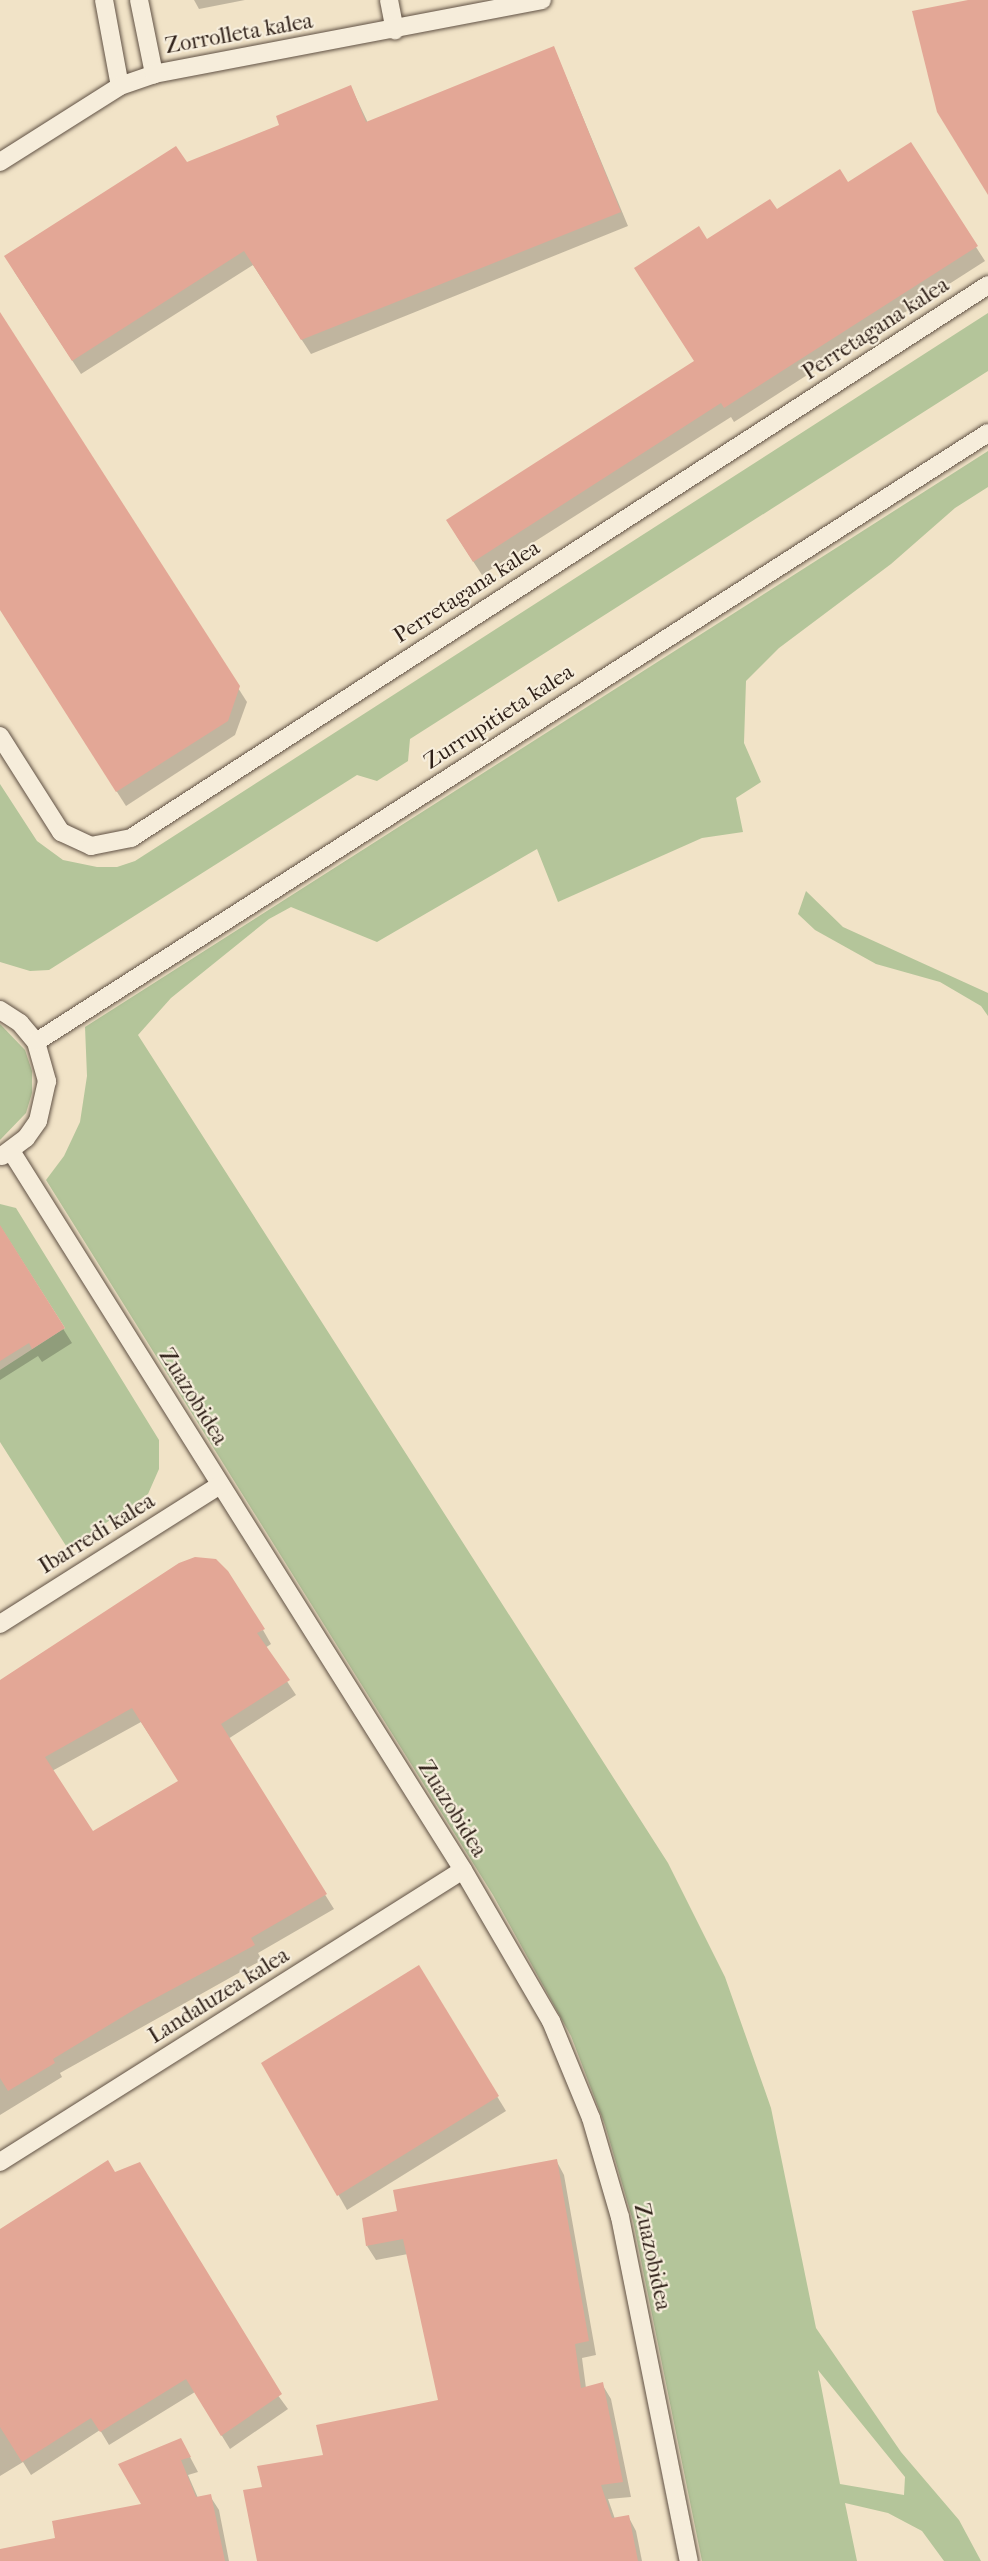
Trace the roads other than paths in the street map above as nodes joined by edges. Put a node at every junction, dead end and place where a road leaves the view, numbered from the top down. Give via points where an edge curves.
1 (105, 0) edge
2 (139, 0) edge
3 (389, 0) edge
4 (542, 0) edge
5 (394, 30) junction
6 (154, 74) junction
7 (120, 86) junction
8 (0, 162) edge
9 (988, 285) edge
10 (988, 433) edge
11 (0, 736) edge
12 (0, 1010) edge
13 (36, 1042) junction
14 (5, 1154) edge
15 (220, 1485) junction
16 (0, 1624) edge
17 (463, 1870) junction
18 (0, 2162) edge
19 (688, 2561) edge

1 - 7 street
2 - 6 street
3 - 5 street
4 - 5 street, Zorrolleta kalea
5 - 6 street, Zorrolleta kalea
6 - 7 street, Zorrolleta kalea
7 - 8 street, Zorrolleta kalea
9 - 11 street, Perretagana kalea via 131,838 92,846 61,832
10 - 13 street, Zurrupitieta kalea
12 - 13 street via 20,1023
13 - 14 street via 44,1061 45,1102 38,1121
14 - 15 street, Zuazobidea
15 - 16 street, Ibarredi kalea
15 - 17 street, Zuazobidea
17 - 18 street, Landaluzea kalea
17 - 19 street, Zuazobidea via 551,2021 591,2118 620,2217

